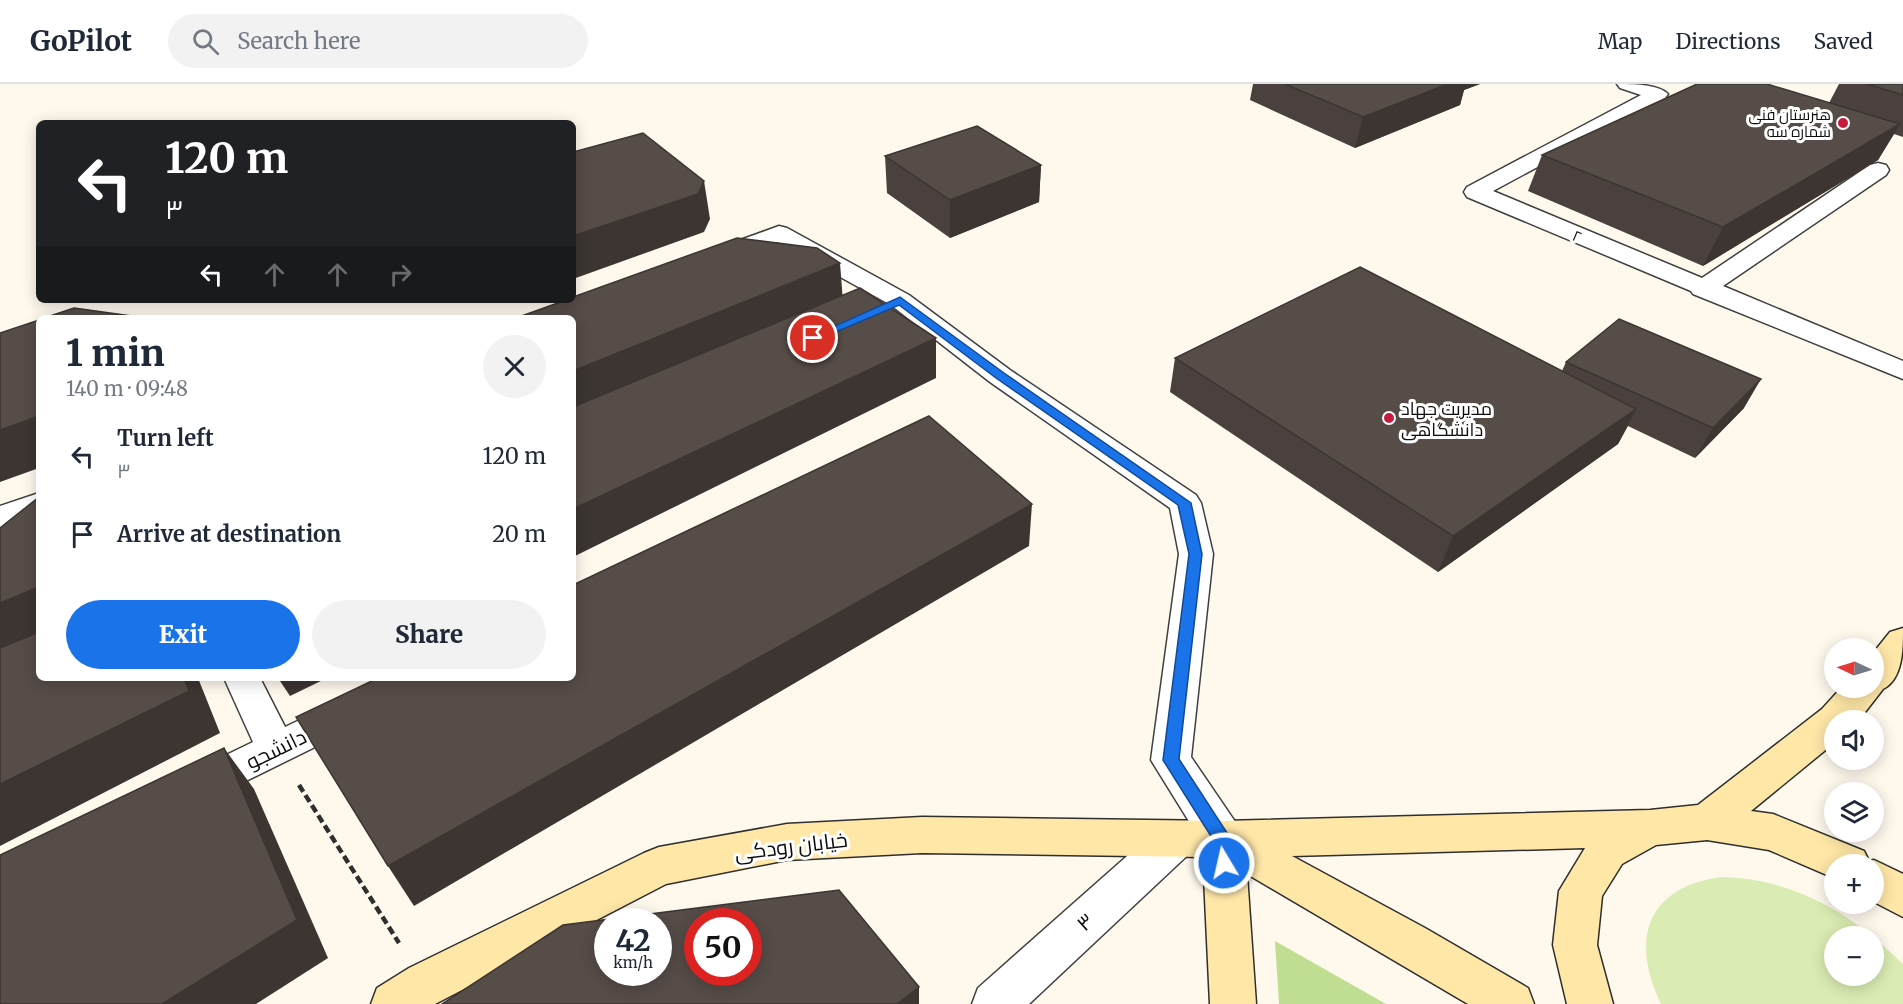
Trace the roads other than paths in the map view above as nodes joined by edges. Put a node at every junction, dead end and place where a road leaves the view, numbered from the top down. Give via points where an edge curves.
1 (1627, 84) edge
2 (1878, 170) edge
3 (691, 266) edge
4 (1702, 289) junction
5 (900, 300) junction
6 (868, 314) edge
7 (1903, 372) edge
8 (36, 505) edge
9 (0, 518) edge
10 (1903, 642) edge
11 (1884, 665) edge
12 (243, 681) edge
13 (416, 681) edge
14 (1855, 698) edge
15 (1845, 710) edge
16 (1824, 730) edge
17 (276, 750) junction
18 (170, 801) edge
19 (1707, 822) junction
20 (1650, 828) junction
21 (1223, 839) junction
22 (1176, 840) junction
23 (1825, 854) edge
24 (1884, 885) edge
25 (1903, 897) edge
26 (410, 994) edge
27 (995, 1004) edge
28 (1233, 1004) edge
29 (1511, 1004) edge
30 (1590, 1004) edge

1 - 4 street, ۲ via 1658,94 1474,192
2 - 4 street
3 - 5 street via 779,233
4 - 7 street, ۲
5 - 6 street
5 - 21 street via 1000,376 1185,503 1196,554 1171,760
8 - 9 street
10 - 11 main road
12 - 17 street
13 - 17 street, دانشجو
14 - 15 main road
16 - 19 main road
17 - 18 street, دانشجو
19 - 20 main road, خیابان رودکی
19 - 23 main road, خیابان رودکی via 1773,832
20 - 21 main road, خیابان رودکی
20 - 30 main road via 1607,851 1581,891 1575,945
21 - 22 main road, خیابان رودکی
21 - 28 main road
21 - 29 main road via 1409,942
22 - 26 main road, خیابان رودکی via 900,836 787,842 659,866
22 - 27 street, ۳
24 - 25 main road

